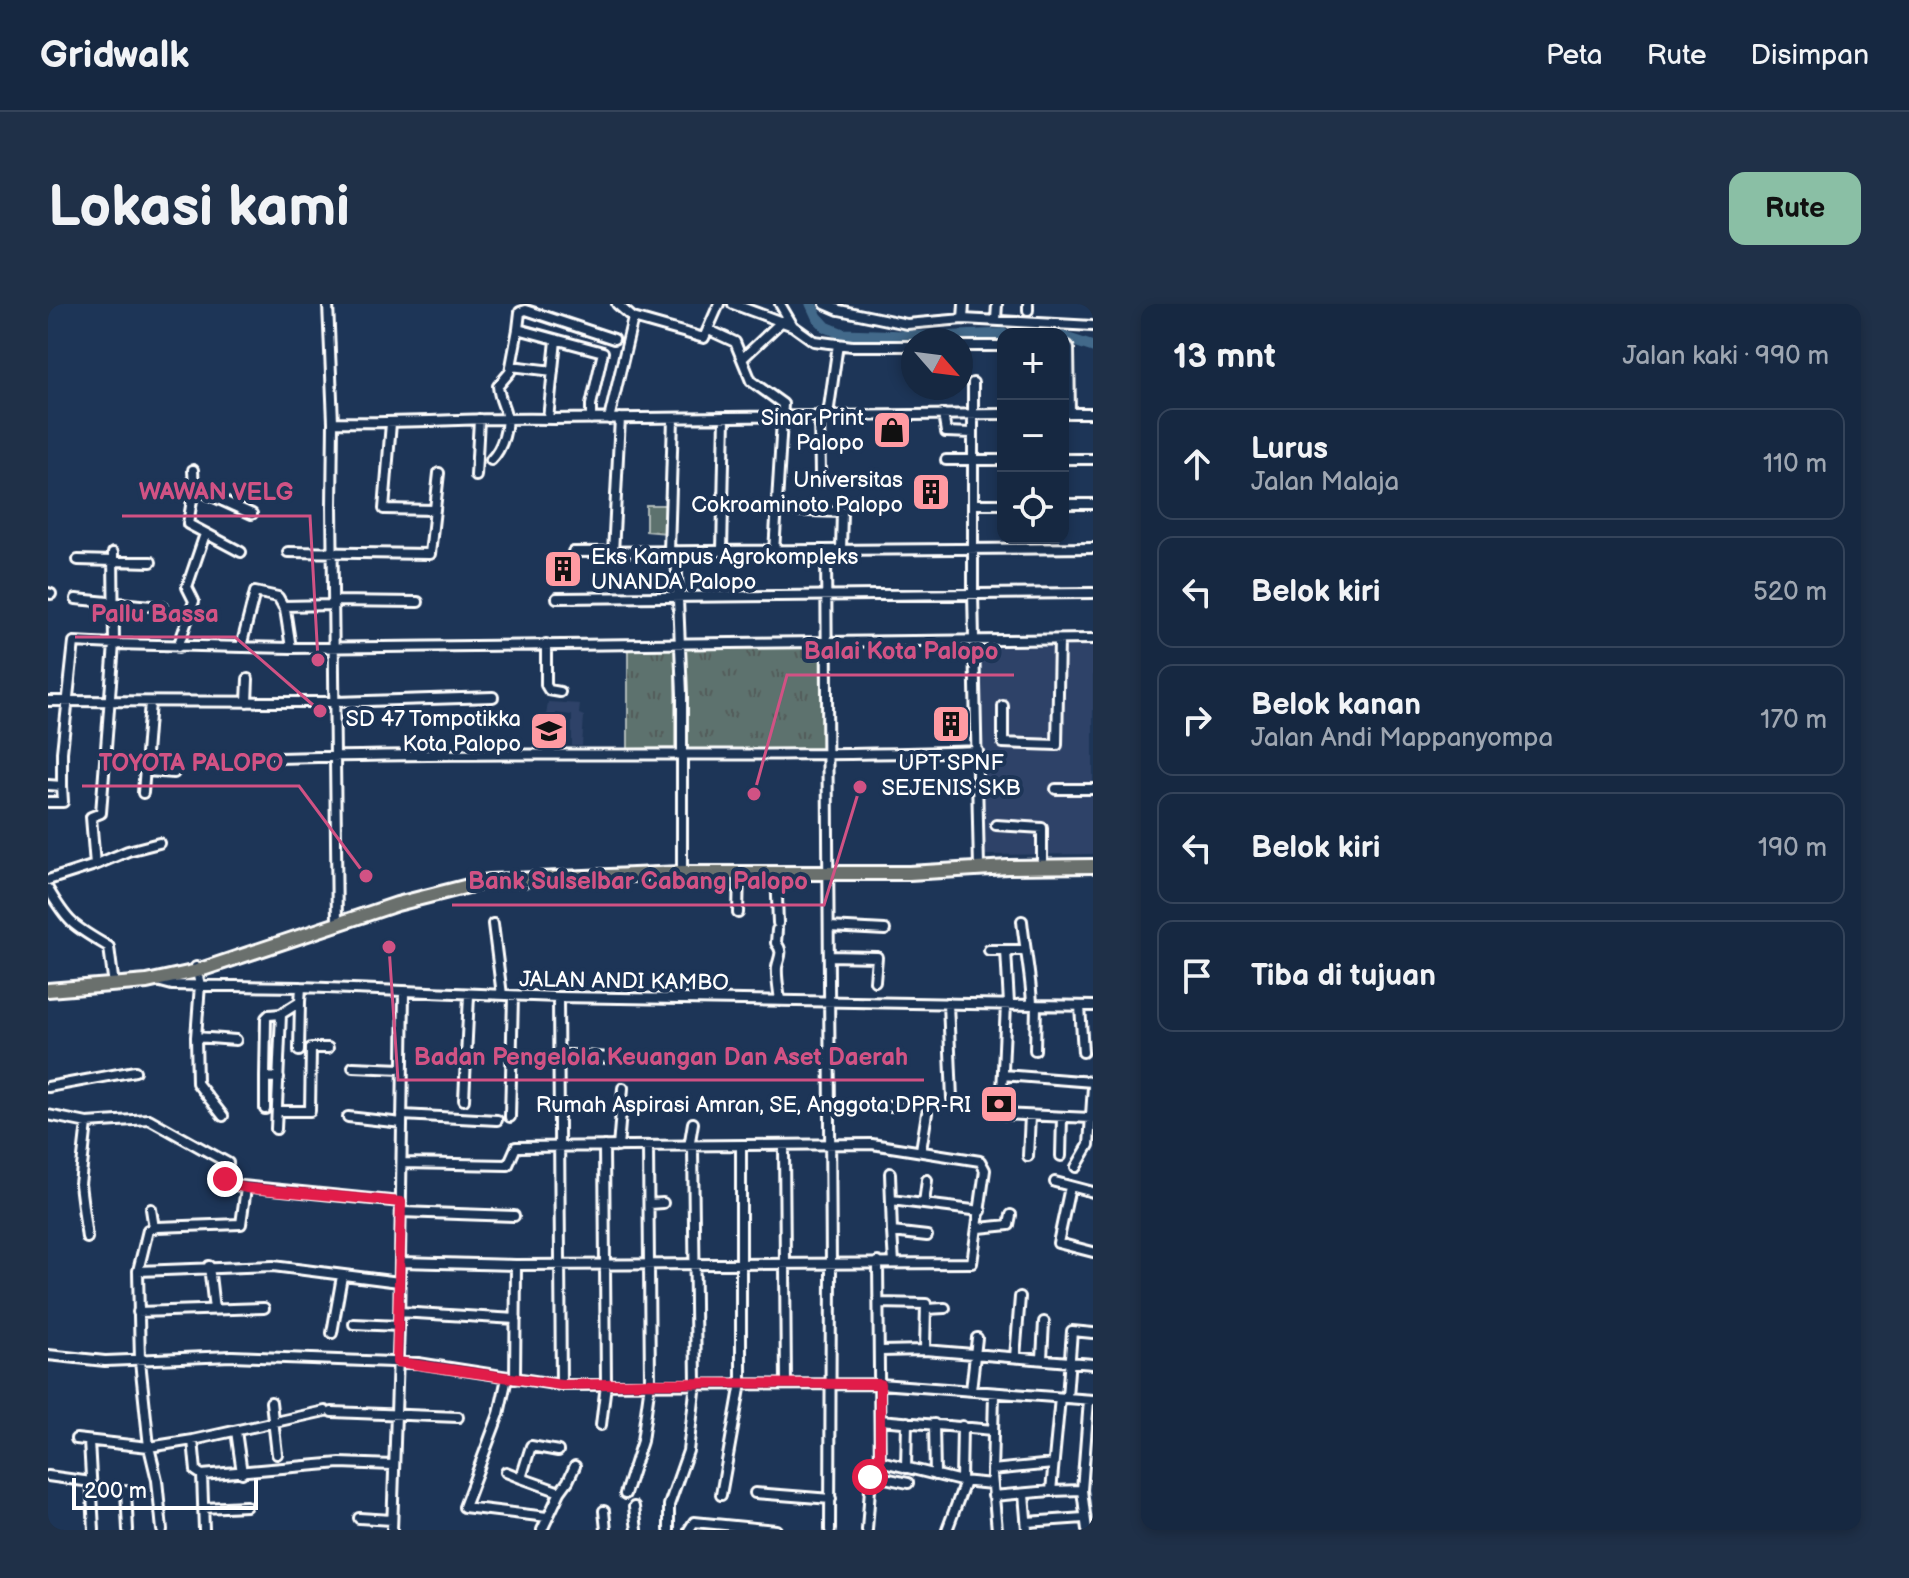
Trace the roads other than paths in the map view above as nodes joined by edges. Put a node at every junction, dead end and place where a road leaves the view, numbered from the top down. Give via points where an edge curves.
1 (328, 304) edge
2 (617, 304) edge
3 (719, 304) edge
4 (733, 304) edge
5 (780, 304) edge
6 (825, 304) edge
7 (964, 304) edge
8 (997, 304) edge
9 (846, 308) edge
10 (633, 318) junction
11 (963, 319) junction
12 (996, 320) junction
13 (782, 321) junction
14 (793, 326) junction
15 (1093, 326) edge
16 (518, 329) junction
17 (709, 330) junction
18 (614, 339) dead end
19 (556, 340) junction
20 (838, 344) junction
21 (901, 346) edge
22 (973, 346) edge
23 (997, 346) edge
24 (743, 358) junction
25 (511, 366) junction
26 (553, 371) junction
27 (973, 400) edge
28 (1069, 413) edge
29 (1093, 413) edge
30 (943, 414) junction
31 (997, 414) edge
32 (781, 415) junction
33 (824, 415) junction
34 (973, 415) junction
35 (725, 417) junction
36 (505, 418) junction
37 (620, 418) junction
38 (673, 418) junction
39 (479, 419) junction
40 (548, 419) junction
41 (591, 419) junction
42 (609, 419) junction
43 (333, 422) junction
44 (391, 423) junction
45 (973, 433) junction
46 (1069, 459) edge
47 (1093, 459) edge
48 (491, 460) dead end
49 (946, 460) dead end
50 (973, 460) junction
51 (997, 460) edge
52 (193, 470) dead end
53 (439, 473) dead end
54 (820, 474) dead end
55 (476, 476) dead end
56 (194, 488) junction
57 (973, 504) junction
58 (997, 504) edge
59 (1069, 504) edge
60 (1093, 504) edge
61 (435, 510) junction
62 (777, 510) junction
63 (252, 514) dead end
64 (205, 534) junction
65 (1093, 548) edge
66 (974, 549) junction
67 (841, 550) junction
68 (722, 551) junction
69 (826, 551) junction
70 (241, 552) dead end
71 (288, 552) dead end
72 (573, 552) dead end
73 (673, 552) junction
74 (774, 552) junction
75 (613, 553) junction
76 (332, 554) junction
77 (113, 557) junction
78 (78, 560) dead end
79 (151, 562) dead end
80 (973, 593) junction
81 (1093, 593) edge
82 (826, 594) junction
83 (676, 597) junction
84 (557, 598) dead end
85 (76, 599) dead end
86 (418, 602) dead end
87 (333, 603) junction
88 (112, 604) junction
89 (283, 606) junction
90 (162, 607) dead end
91 (1093, 639) edge
92 (974, 640) junction
93 (1059, 640) junction
94 (826, 641) junction
95 (680, 642) junction
96 (114, 644) junction
97 (546, 644) junction
98 (334, 646) junction
99 (178, 647) junction
100 (241, 647) junction
101 (291, 648) junction
102 (248, 679) dead end
103 (560, 692) dead end
104 (493, 697) dead end
105 (48, 701) edge
106 (68, 701) junction
107 (150, 702) junction
108 (247, 702) junction
109 (336, 702) junction
110 (110, 703) junction
111 (1003, 706) dead end
112 (978, 751) junction
113 (828, 754) junction
114 (681, 755) junction
115 (334, 756) junction
116 (278, 758) dead end
117 (146, 771) junction
118 (174, 773) dead end
119 (48, 785) edge
120 (62, 786) junction
121 (1056, 789) dead end
122 (1093, 789) edge
123 (143, 793) dead end
124 (48, 802) edge
125 (996, 825) dead end
126 (159, 843) dead end
127 (1042, 860) junction
128 (1093, 860) edge
129 (95, 865) junction
130 (979, 865) junction
131 (1093, 866) edge
132 (829, 869) junction
133 (682, 871) junction
134 (776, 871) junction
135 (739, 872) junction
136 (48, 880) edge
137 (48, 889) edge
138 (738, 913) dead end
139 (1022, 921) dead end
140 (336, 922) junction
141 (493, 924) dead end
142 (829, 927) junction
143 (885, 930) dead end
144 (989, 950) dead end
145 (1006, 950) junction
146 (1025, 950) junction
147 (829, 956) junction
148 (196, 968) junction
149 (113, 978) junction
150 (155, 978) junction
151 (875, 981) dead end
152 (48, 982) edge
153 (200, 985) junction
154 (301, 987) junction
155 (48, 990) edge
156 (404, 992) junction
157 (469, 995) junction
158 (502, 995) junction
159 (513, 996) junction
160 (558, 997) junction
161 (780, 1001) junction
162 (300, 1002) junction
163 (829, 1002) junction
164 (948, 1003) junction
165 (1008, 1004) junction
166 (1034, 1005) junction
167 (1080, 1006) junction
168 (1093, 1006) edge
169 (281, 1014) junction
170 (196, 1037) junction
171 (236, 1040) dead end
172 (328, 1048) dead end
173 (1035, 1050) dead end
174 (299, 1051) dead end
175 (1083, 1052) dead end
176 (558, 1054) junction
177 (609, 1058) dead end
178 (353, 1067) dead end
179 (402, 1069) junction
180 (135, 1071) dead end
181 (1003, 1075) junction
182 (265, 1077) junction
183 (279, 1078) junction
184 (1093, 1084) edge
185 (48, 1087) edge
186 (623, 1088) dead end
187 (952, 1099) dead end
188 (464, 1100) dead end
189 (830, 1106) junction
190 (898, 1106) dead end
191 (265, 1109) dead end
192 (278, 1111) junction
193 (927, 1113) dead end
194 (48, 1115) edge
195 (223, 1116) dead end
196 (1030, 1116) junction
197 (348, 1117) dead end
198 (510, 1117) dead end
199 (1062, 1117) junction
200 (1091, 1118) junction
201 (402, 1119) junction
202 (497, 1120) dead end
203 (87, 1123) junction
204 (693, 1123) dead end
205 (276, 1129) dead end
206 (830, 1143) junction
207 (559, 1146) junction
208 (604, 1146) junction
209 (784, 1146) junction
210 (618, 1147) junction
211 (648, 1147) junction
212 (691, 1147) junction
213 (741, 1147) junction
214 (921, 1150) junction
215 (1028, 1156) dead end
216 (1061, 1156) dead end
217 (402, 1163) junction
218 (1076, 1167) dead end
219 (890, 1173) dead end
220 (927, 1180) dead end
221 (1055, 1182) dead end
222 (1070, 1187) junction
223 (246, 1188) junction
224 (1093, 1192) edge
225 (891, 1200) junction
226 (663, 1203) dead end
227 (924, 1203) junction
228 (649, 1204) junction
229 (401, 1207) junction
230 (151, 1209) dead end
231 (981, 1211) junction
232 (1011, 1215) dead end
233 (514, 1216) dead end
234 (154, 1228) junction
235 (979, 1228) junction
236 (892, 1232) junction
237 (927, 1236) dead end
238 (87, 1238) dead end
239 (1093, 1252) edge
240 (400, 1262) junction
241 (878, 1262) junction
242 (894, 1263) junction
243 (561, 1264) junction
244 (650, 1264) junction
245 (696, 1264) junction
246 (742, 1264) junction
247 (786, 1264) junction
248 (516, 1265) junction
249 (605, 1265) junction
250 (831, 1265) junction
251 (209, 1266) junction
252 (138, 1271) junction
253 (342, 1276) junction
254 (399, 1282) junction
255 (1020, 1297) dead end
256 (879, 1303) junction
257 (264, 1308) dead end
258 (945, 1308) dead end
259 (214, 1309) junction
260 (926, 1309) junction
261 (138, 1312) junction
262 (399, 1312) junction
263 (516, 1319) junction
264 (1044, 1322) dead end
265 (354, 1324) dead end
266 (399, 1326) junction
267 (332, 1333) dead end
268 (1093, 1333) edge
269 (977, 1338) dead end
270 (925, 1350) junction
271 (881, 1351) junction
272 (976, 1354) junction
273 (48, 1355) edge
274 (1015, 1357) junction
275 (1042, 1358) junction
276 (140, 1361) junction
277 (397, 1362) junction
278 (1069, 1362) junction
279 (1093, 1364) edge
280 (511, 1379) junction
281 (650, 1383) junction
282 (696, 1383) junction
283 (741, 1383) junction
284 (786, 1383) junction
285 (606, 1384) junction
286 (832, 1384) junction
287 (880, 1384) junction
288 (561, 1385) junction
289 (971, 1390) junction
290 (994, 1393) junction
291 (1064, 1398) junction
292 (1091, 1400) edge
293 (271, 1402) dead end
294 (395, 1414) junction
295 (458, 1417) dead end
296 (880, 1420) junction
297 (274, 1421) junction
298 (907, 1422) junction
299 (934, 1424) junction
300 (601, 1425) dead end
301 (962, 1426) junction
302 (993, 1430) junction
303 (236, 1431) junction
304 (1090, 1437) edge
305 (76, 1439) dead end
306 (193, 1440) junction
307 (89, 1441) junction
308 (149, 1447) junction
309 (558, 1451) dead end
310 (277, 1454) dead end
311 (880, 1461) junction
312 (1053, 1464) junction
313 (1089, 1464) edge
314 (393, 1465) junction
315 (575, 1466) dead end
316 (906, 1468) junction
317 (992, 1470) junction
318 (506, 1472) dead end
319 (242, 1473) junction
320 (202, 1475) junction
321 (935, 1475) junction
322 (48, 1476) edge
323 (880, 1477) junction
324 (521, 1478) junction
325 (91, 1482) junction
326 (963, 1482) junction
327 (908, 1483) dead end
328 (992, 1484) junction
329 (1082, 1490) junction
330 (126, 1491) dead end
331 (1051, 1491) junction
332 (560, 1492) junction
333 (755, 1493) dead end
334 (625, 1494) dead end
335 (1024, 1494) junction
336 (721, 1495) dead end
337 (993, 1496) junction
338 (831, 1499) junction
339 (246, 1506) dead end
340 (634, 1507) dead end
341 (203, 1508) junction
342 (604, 1511) dead end
343 (547, 1517) junction
344 (359, 1518) dead end
345 (1084, 1518) junction
346 (1027, 1526) edge
347 (393, 1527) edge
348 (94, 1530) edge
349 (128, 1530) edge
350 (162, 1530) edge
351 (204, 1530) edge
352 (542, 1530) edge
353 (606, 1530) edge
354 (637, 1530) edge
355 (669, 1530) edge
356 (689, 1530) edge
357 (776, 1530) edge
358 (830, 1530) edge
359 (867, 1530) edge
360 (947, 1530) edge
361 (997, 1530) edge
362 (1087, 1530) edge

1 - 43 street
2 - 10 street
3 - 17 street
4 - 13 street
5 - 14 street
6 - 9 street
7 - 11 street
8 - 12 street
9 - 11 street via 907,324
10 - 17 street via 704,338
10 - 42 street
11 - 12 street
12 - 15 street
13 - 14 street
13 - 24 street
14 - 20 street via 813,340
16 - 18 street via 520,312 526,310
16 - 19 street
16 - 25 street
17 - 24 street via 735,342
19 - 26 street
19 - 41 street via 603,352
20 - 21 street
20 - 33 street
22 - 23 street
24 - 32 street via 752,383 783,404
25 - 26 street
25 - 36 street via 498,386
26 - 40 street
27 - 34 street
28 - 29 street
30 - 33 street
30 - 34 street
30 - 45 street via 946,432
31 - 34 street
32 - 33 street
32 - 35 street
32 - 62 street
33 - 54 street
34 - 45 street
35 - 38 street
35 - 68 street
36 - 39 street
36 - 40 street
36 - 48 street via 503,441
37 - 38 street
37 - 42 street
37 - 75 street
38 - 73 street
39 - 44 street
39 - 55 street
40 - 41 street
41 - 42 street
43 - 44 street
43 - 76 street
44 - 61 street via 384,509
45 - 50 street
46 - 47 street
49 - 50 street
50 - 51 street
50 - 57 street
52 - 56 street
53 - 61 street
56 - 63 street
56 - 64 street via 187,523
57 - 58 street
57 - 66 street
59 - 60 street
61 - 76 street via 430,554
62 - 67 street via 842,512
62 - 74 street
64 - 70 street
64 - 99 street via 187,587 194,601
65 - 66 street
66 - 67 street
66 - 80 street
67 - 69 street
68 - 73 street
68 - 74 street
69 - 74 street
69 - 82 street
71 - 76 street
72 - 75 street
73 - 75 street
73 - 83 street
76 - 87 street
77 - 78 street
77 - 79 street
77 - 88 street
80 - 81 street
80 - 82 street
80 - 92 street
82 - 83 street
82 - 94 street
83 - 84 street
83 - 95 street
85 - 88 street
86 - 87 street
87 - 89 street
87 - 98 street
88 - 90 street
88 - 96 street
89 - 100 street via 278,597 255,592
89 - 101 street
91 - 93 street
92 - 93 street
92 - 94 street
92 - 112 street
93 - 111 street via 1057,745 1003,743
94 - 95 street
94 - 113 street
95 - 97 street
95 - 114 street
96 - 99 street
96 - 106 street via 74,642
96 - 110 street
97 - 98 street
97 - 103 street via 546,685
98 - 101 street
98 - 109 street
99 - 100 street
100 - 101 street
102 - 108 street
104 - 109 street
105 - 106 street
106 - 110 street
106 - 120 street
107 - 108 street
107 - 110 street
107 - 117 street
108 - 109 street
109 - 115 street
110 - 129 street via 101,813 91,817
112 - 113 street
112 - 130 street
113 - 114 street
113 - 132 street
114 - 115 street
114 - 133 street
115 - 116 street
115 - 140 street
117 - 118 street
117 - 123 street
119 - 120 street
120 - 124 street via 63,802
121 - 122 street
125 - 127 street via 1042,827
126 - 129 street
127 - 128 highway
127 - 130 highway
129 - 136 street
130 - 131 highway
130 - 132 highway via 909,873
132 - 133 highway
132 - 134 highway
132 - 142 street
133 - 135 highway
133 - 140 highway via 488,881
134 - 135 highway
134 - 161 street
135 - 138 street
137 - 149 street via 72,925 109,947
139 - 146 street
140 - 148 highway
141 - 158 street
142 - 143 street
142 - 147 street
144 - 145 street
145 - 146 street
145 - 165 street
146 - 166 street
147 - 151 street via 877,957
147 - 163 street
148 - 150 highway
148 - 153 street
149 - 150 highway
149 - 152 highway
150 - 153 street, JALAN ANDI KAMBO via 172,985
150 - 155 highway
153 - 154 street, JALAN ANDI KAMBO
153 - 170 street
154 - 156 street, JALAN ANDI KAMBO
154 - 162 street
156 - 157 street, JALAN ANDI KAMBO
156 - 179 street
157 - 158 street, JALAN ANDI KAMBO
157 - 188 street
158 - 159 street, JALAN ANDI KAMBO
159 - 160 street, JALAN ANDI KAMBO
159 - 198 street
160 - 161 street, JALAN ANDI KAMBO
160 - 176 street
161 - 163 street, JALAN ANDI KAMBO
162 - 169 street
162 - 174 street
163 - 164 street, JALAN ANDI KAMBO
163 - 189 street
164 - 165 street, JALAN ANDI KAMBO
164 - 187 street
165 - 166 street, JALAN ANDI KAMBO
165 - 181 street
166 - 167 street, JALAN ANDI KAMBO
166 - 173 street
167 - 168 street, JALAN ANDI KAMBO
167 - 175 street
169 - 182 street via 266,1018
169 - 183 street
170 - 171 street
170 - 195 street via 197,1083
172 - 192 street via 311,1048 310,1111
176 - 177 street
176 - 207 street
178 - 179 street
179 - 201 street
180 - 185 street
181 - 184 street
181 - 196 street via 1001,1114
182 - 183 street
182 - 191 street
183 - 192 street
184 - 200 street
186 - 210 street
189 - 190 street
189 - 206 street
192 - 205 street
193 - 214 street
194 - 203 street
196 - 199 street
196 - 215 street
197 - 201 street
199 - 200 street
199 - 216 street
200 - 218 street via 1089,1145
201 - 202 street
201 - 217 street
203 - 223 street via 152,1120 228,1163 226,1182
203 - 238 street via 80,1184
204 - 212 street
206 - 209 street
206 - 214 street
206 - 250 street
207 - 208 street
207 - 217 street via 516,1147 508,1165
207 - 243 street
208 - 210 street
208 - 249 street
209 - 213 street
209 - 247 street
210 - 211 street
211 - 212 street
211 - 228 street
212 - 213 street
212 - 245 street
213 - 246 street
214 - 231 street via 981,1162
217 - 229 street
219 - 225 street
220 - 227 street
221 - 222 street
222 - 224 street
222 - 239 street via 1058,1243
223 - 229 street
223 - 234 street via 241,1224
225 - 227 street
225 - 236 street
226 - 228 street
227 - 231 street
228 - 244 street
229 - 233 street
229 - 240 street
230 - 234 street
231 - 235 street
232 - 235 street via 1009,1225
234 - 252 street via 146,1233
235 - 242 street via 972,1263
236 - 237 street
236 - 242 street
240 - 248 street
240 - 254 street
241 - 242 street
241 - 250 street
241 - 256 street
243 - 248 street
243 - 249 street
243 - 288 street
244 - 245 street
244 - 249 street
244 - 281 street
245 - 246 street
245 - 282 street
246 - 247 street
246 - 283 street
247 - 250 street
247 - 284 street
248 - 263 street
249 - 285 street
250 - 286 street
251 - 252 street
251 - 253 street via 273,1266
251 - 259 street
252 - 261 street
253 - 254 street
253 - 267 street
254 - 262 street
255 - 274 street
256 - 260 street via 924,1303
256 - 271 street
257 - 259 street
258 - 260 street
259 - 261 street
260 - 270 street
261 - 276 street
262 - 263 street
262 - 266 street
263 - 280 street
264 - 275 street
265 - 266 street
266 - 277 street
268 - 278 street via 1072,1331
269 - 272 street
270 - 271 street
270 - 272 street
271 - 287 street
272 - 274 street
272 - 289 street
273 - 276 street
274 - 275 street
275 - 278 street
276 - 277 street via 232,1356
276 - 308 street
277 - 280 street
277 - 294 street
278 - 279 street
278 - 291 street
280 - 288 street
280 - 343 street via 463,1506
281 - 282 street
281 - 285 street
281 - 334 street via 642,1441
282 - 283 street
282 - 355 street via 688,1451 668,1509
283 - 284 street
283 - 336 street
284 - 286 street
285 - 288 street
285 - 300 street
286 - 287 street
286 - 338 street
287 - 289 street
287 - 296 street
289 - 290 street
290 - 291 street
290 - 302 street
291 - 292 street
291 - 312 street
292 - 304 street
293 - 297 street
294 - 295 street
294 - 297 street via 328,1411
294 - 314 street
296 - 298 street
296 - 311 street
297 - 303 street
297 - 310 street
298 - 299 street
298 - 316 street
299 - 301 street
299 - 321 street
301 - 302 street
301 - 326 street
302 - 317 street
303 - 306 street
303 - 319 street
304 - 313 street
305 - 307 street
306 - 308 street
306 - 320 street via 196,1471
307 - 308 street
307 - 325 street
308 - 350 street
309 - 324 street via 531,1446
311 - 316 street
311 - 323 street
312 - 317 street
312 - 331 street
313 - 329 street
314 - 319 street via 340,1463
314 - 347 street
315 - 332 street
316 - 321 street
317 - 328 street
318 - 324 street
319 - 320 street
320 - 341 street
321 - 326 street
322 - 325 street
323 - 327 street
323 - 359 street via 871,1476
324 - 332 street
325 - 348 street
326 - 328 street
326 - 360 street
328 - 337 street
329 - 331 street
329 - 345 street
330 - 349 street
331 - 335 street
332 - 343 street
333 - 338 street
335 - 337 street
335 - 346 street
337 - 361 street
338 - 358 street
339 - 341 street
340 - 354 street
341 - 351 street
342 - 353 street
343 - 352 street
344 - 347 street
345 - 346 street
345 - 362 street
356 - 357 street via 694,1522

